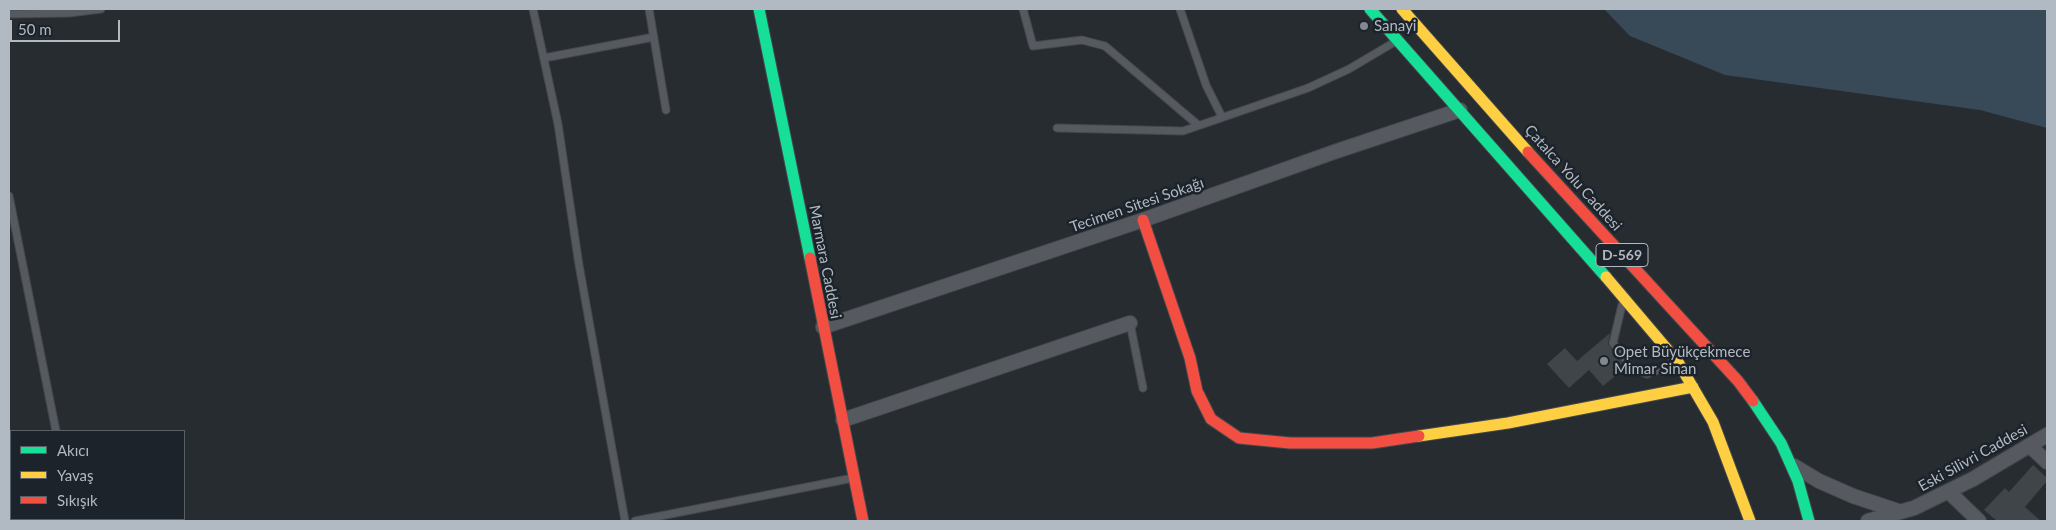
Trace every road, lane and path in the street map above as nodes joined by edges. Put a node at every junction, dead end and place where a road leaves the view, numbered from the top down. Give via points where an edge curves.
1 (101, 9) edge
2 (533, 9) edge
3 (649, 9) edge
4 (759, 9) edge
5 (1023, 9) edge
6 (1180, 9) edge
7 (1370, 9) edge
8 (1402, 9) edge
9 (9, 14) edge
10 (654, 37) junction
11 (1398, 40) junction
12 (544, 58) junction
13 (666, 110) dead end
14 (1460, 110) junction
15 (1222, 117) junction
16 (1198, 126) junction
17 (1057, 128) dead end
18 (9, 196) edge
19 (1143, 220) junction
20 (1624, 298) junction
21 (1130, 323) joint
22 (823, 327) junction
23 (1678, 362) junction
24 (1693, 387) junction
25 (1143, 388) dead end
26 (842, 420) junction
27 (56, 430) edge
28 (2047, 435) edge
29 (2030, 446) junction
30 (2047, 462) edge
31 (1792, 465) junction
32 (854, 478) junction
33 (1948, 491) junction
34 (1900, 516) edge
35 (625, 521) edge
36 (635, 521) edge
37 (863, 521) edge
38 (1750, 521) edge
39 (1809, 521) edge
40 (1868, 521) edge
41 (1979, 521) edge

1 - 9 lane
2 - 12 lane
3 - 10 lane
4 - 22 main road, Marmara Caddesi
5 - 16 lane via 1033,46 1082,40 1105,46
6 - 15 lane via 1206,85
7 - 11 main road, D-569
8 - 31 main road, Çatalca Yolu Caddesi / D-569 via 1738,381 1763,414
10 - 12 lane
10 - 13 lane
11 - 14 main road, D-569
11 - 15 lane via 1349,69 1308,88
12 - 35 lane
14 - 19 street, Tecimen Sitesi Sokağı
14 - 20 main road, D-569
15 - 16 lane
16 - 17 lane via 1183,131
18 - 27 lane
19 - 22 street, Tecimen Sitesi Sokağı
19 - 24 main road via 1190,358 1197,391 1211,419 1239,438 1290,443 1372,443 1508,423
20 - 23 main road, D-569
20 - 23 lane via 1613,343 1632,369 1647,374
21 - 25 lane
21 - 26 street
22 - 26 main road, Marmara Caddesi
23 - 24 main road, D-569
24 - 38 main road, D-569 via 1713,422
26 - 32 main road, Marmara Caddesi
28 - 29 street, Eski Silivri Caddesi
29 - 30 street
29 - 33 street, Eski Silivri Caddesi
31 - 34 street via 1819,481
31 - 39 main road, Çatalca Yolu Caddesi / D-569
32 - 36 lane
32 - 37 main road, Marmara Caddesi
33 - 34 street, Eski Silivri Caddesi
33 - 41 street
34 - 40 street

